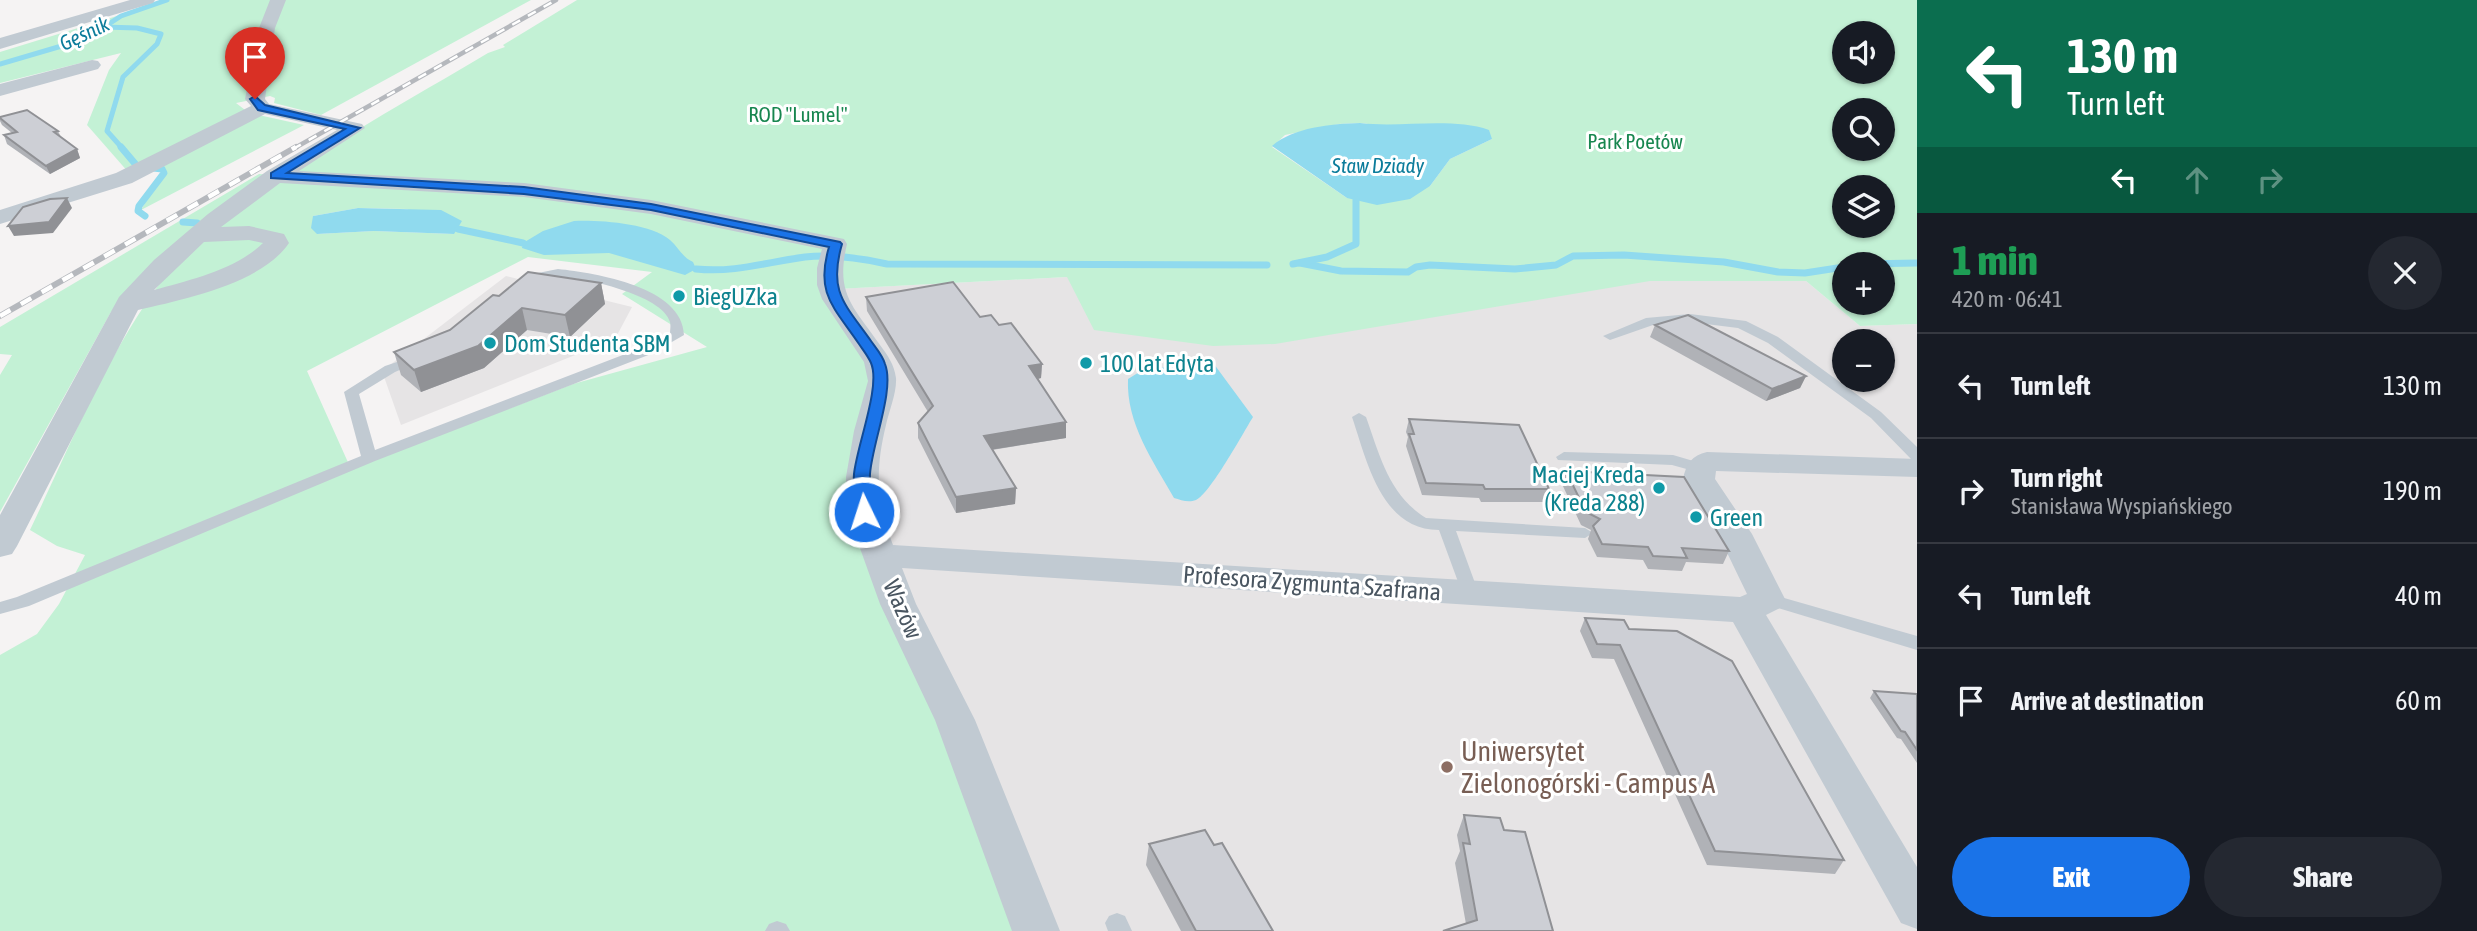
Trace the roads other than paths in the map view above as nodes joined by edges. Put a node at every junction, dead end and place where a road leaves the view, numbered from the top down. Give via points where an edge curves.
1 (147, 0) edge
2 (278, 0) edge
3 (0, 44) edge
4 (92, 65) dead end
5 (0, 90) edge
6 (262, 108) junction
7 (275, 176) junction
8 (0, 217) edge
9 (197, 235) junction
10 (517, 285) edge
11 (128, 304) junction
12 (1610, 336) dead end
13 (435, 353) edge
14 (1359, 417) dead end
15 (1564, 457) dead end
16 (1917, 457) edge
17 (369, 458) junction
18 (1701, 468) junction
19 (1917, 468) edge
20 (1446, 525) junction
21 (1585, 533) dead end
22 (0, 546) edge
23 (880, 555) junction
24 (1470, 594) junction
25 (1756, 605) junction
26 (0, 608) edge
27 (1917, 643) edge
28 (1917, 909) edge
29 (1036, 931) edge

1 - 3 street
2 - 6 street via 267,28 255,99
4 - 5 street
6 - 7 street via 355,128
6 - 8 street via 145,168
7 - 9 street
7 - 23 street, Wazów via 524,190 651,207 834,252 830,285 835,299 878,362 882,381 862,477 864,512
9 - 11 street
9 - 11 street via 249,233 277,243 264,258 244,268
10 - 17 lane via 558,273 631,289 669,307 677,317 677,335
11 - 22 street
12 - 16 lane via 1651,321 1690,318 1741,324 1773,340 1876,415
13 - 17 lane via 390,369 351,392
14 - 20 lane via 1395,506 1422,523
15 - 18 lane via 1673,460
17 - 26 lane
18 - 19 street via 1707,461
18 - 25 street via 1699,479 1735,534
20 - 21 lane
20 - 24 lane
23 - 24 street, Profesora Zygmunta Szafrana
23 - 29 street, Wazów via 898,604 955,720
24 - 25 street, Profesora Zygmunta Szafrana
25 - 27 lane
25 - 28 street

